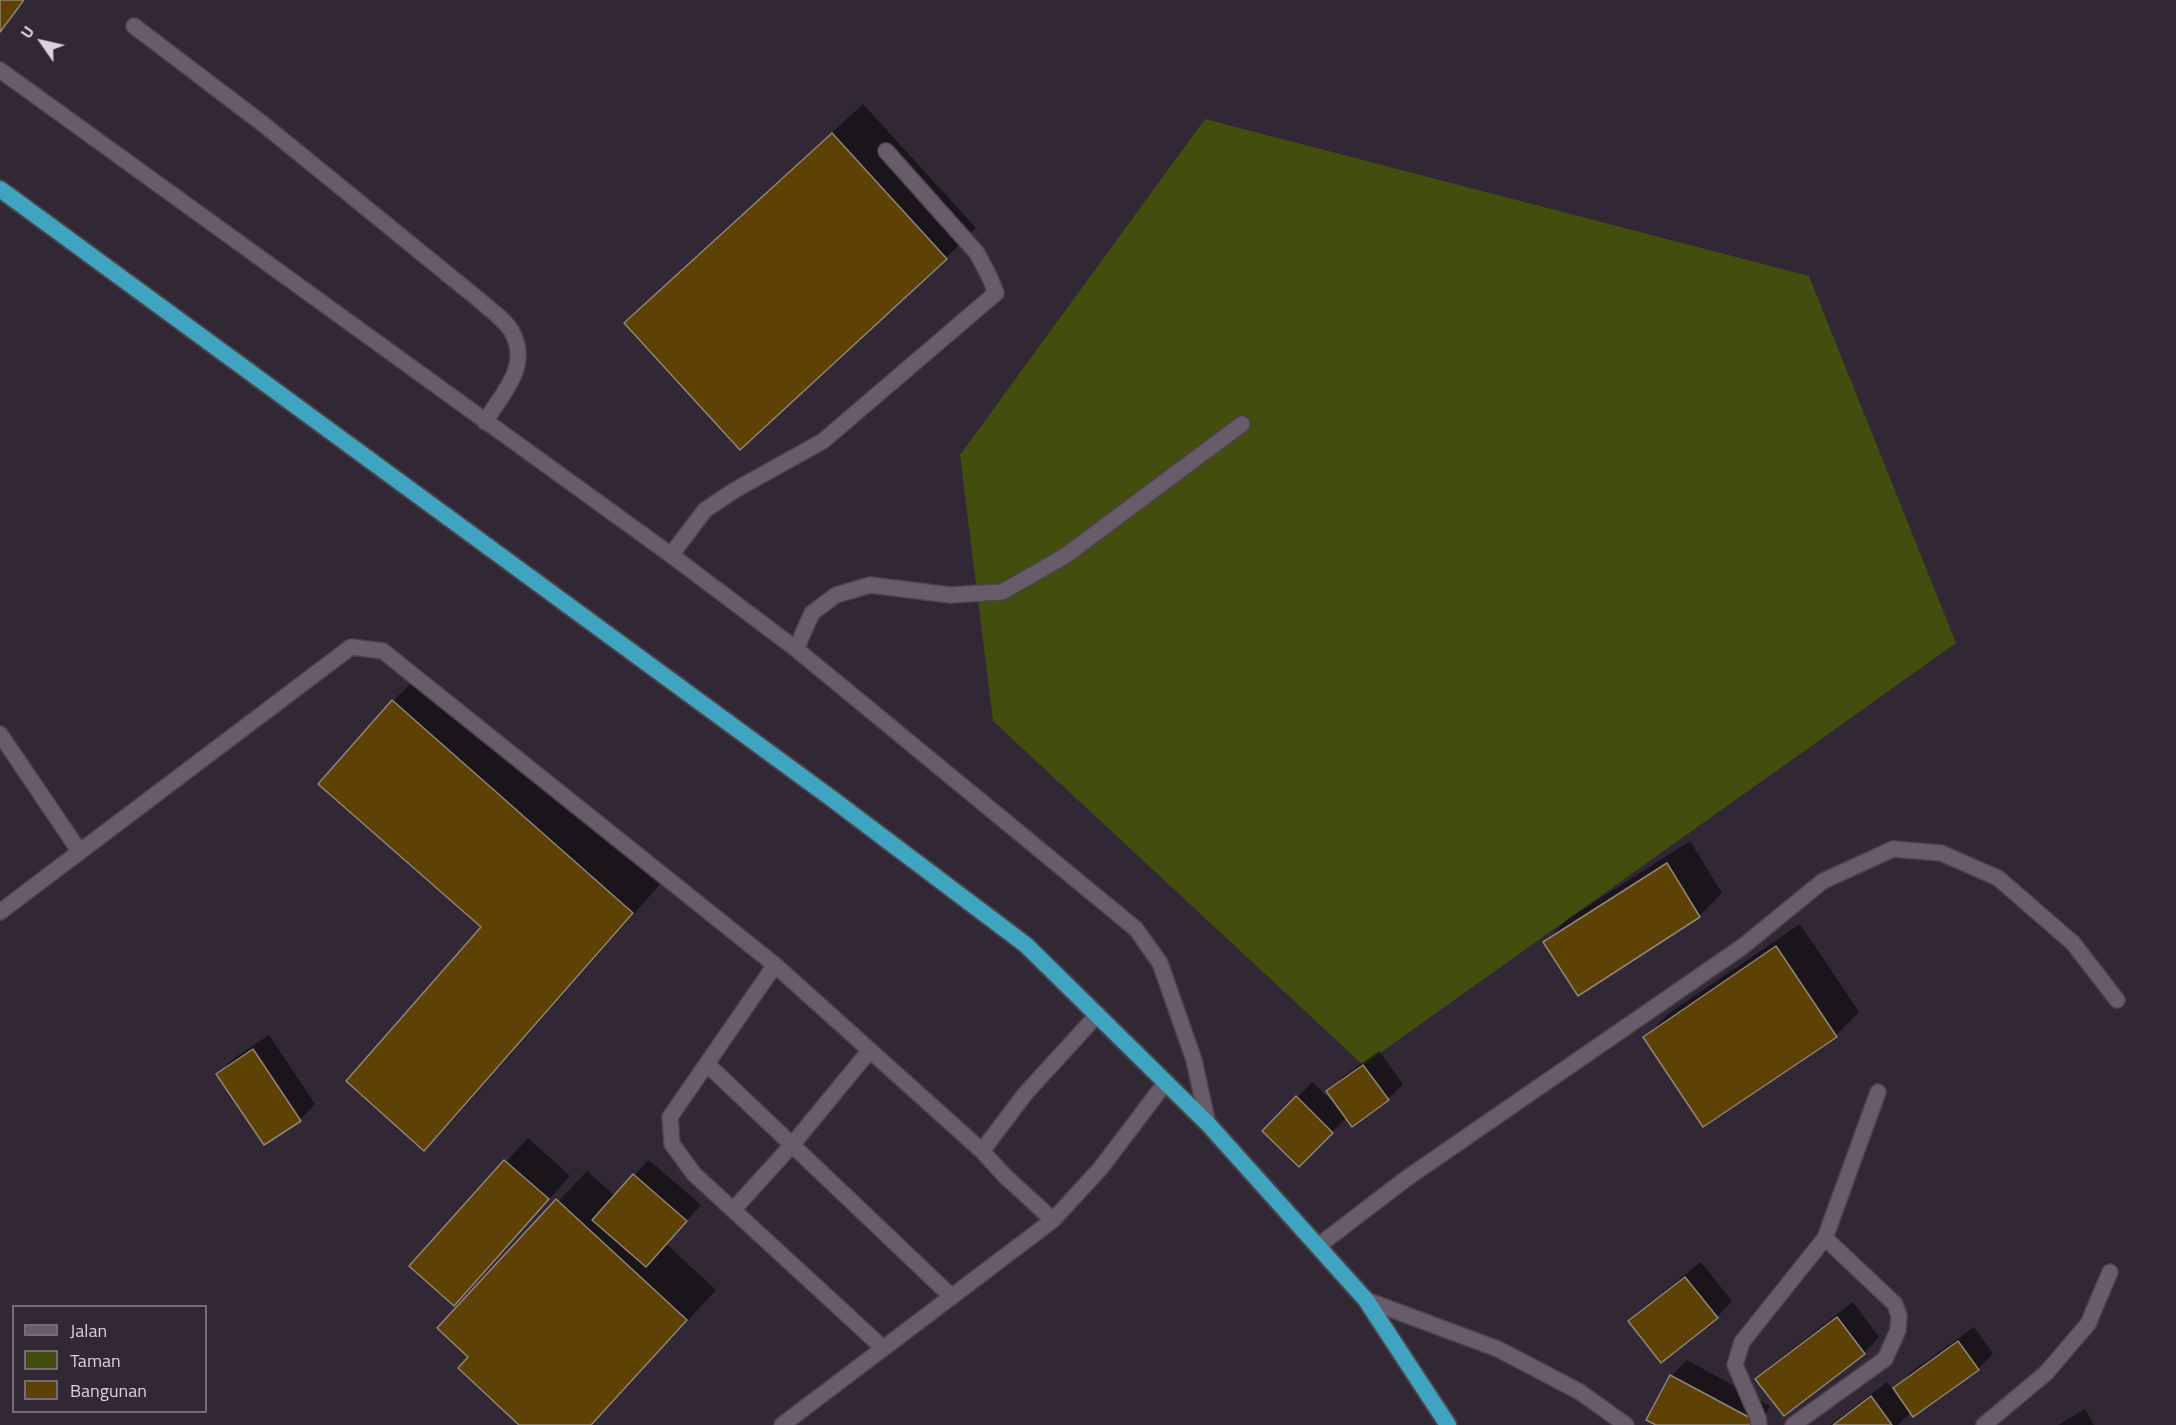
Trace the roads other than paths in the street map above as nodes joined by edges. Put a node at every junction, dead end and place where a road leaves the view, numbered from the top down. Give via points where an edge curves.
1 (134, 26) dead end
2 (0, 70) edge
3 (886, 151) dead end
4 (0, 189) edge
5 (485, 422) junction
6 (1242, 424) dead end
7 (671, 555) junction
8 (796, 649) junction
9 (0, 734) edge
10 (80, 852) junction
11 (0, 912) edge
12 (775, 965) junction
13 (2117, 1000) dead end
14 (1098, 1014) junction
15 (870, 1050) junction
16 (707, 1064) junction
17 (1166, 1082) junction
18 (1878, 1092) dead end
19 (1208, 1124) junction
20 (792, 1145) junction
21 (982, 1151) junction
22 (733, 1210) junction
23 (1053, 1220) junction
24 (1825, 1238) junction
25 (1318, 1246) junction
26 (2110, 1272) dead end
27 (952, 1297) junction
28 (1366, 1300) junction
29 (883, 1348) junction
30 (782, 1425) edge
31 (1448, 1425) edge
32 (1626, 1425) edge
33 (1759, 1425) edge
34 (1794, 1425) edge
35 (1983, 1425) edge

1 - 5 street via 263,124 512,330 520,354 514,378
2 - 5 street
3 - 7 street via 977,253 996,293 823,441 705,510
4 - 14 highway via 831,798 1026,945
5 - 7 street
6 - 8 street via 1065,555 1002,592 950,595 870,585 836,595 812,613
7 - 8 street
8 - 19 street via 1136,929 1160,963 1194,1060
9 - 10 street
10 - 11 street
10 - 12 street via 351,647 383,651
12 - 15 street
12 - 16 street
13 - 25 street via 2073,943 1998,878 1941,853 1893,849 1823,881 1742,947 1407,1178
14 - 17 highway
14 - 21 street via 1025,1094
15 - 20 street
15 - 21 street
16 - 20 street
16 - 22 street via 670,1117 672,1144 694,1174
17 - 19 highway
17 - 23 street via 1100,1169
18 - 24 street
19 - 25 highway
20 - 22 street
20 - 27 street
21 - 23 street
22 - 29 street
23 - 27 street
24 - 33 street via 1742,1342 1735,1365
24 - 34 street via 1895,1304 1898,1330 1886,1359
25 - 28 highway
26 - 35 street via 2088,1324 2046,1373
27 - 29 street
28 - 31 highway
28 - 32 street via 1498,1349 1580,1392
29 - 30 street

